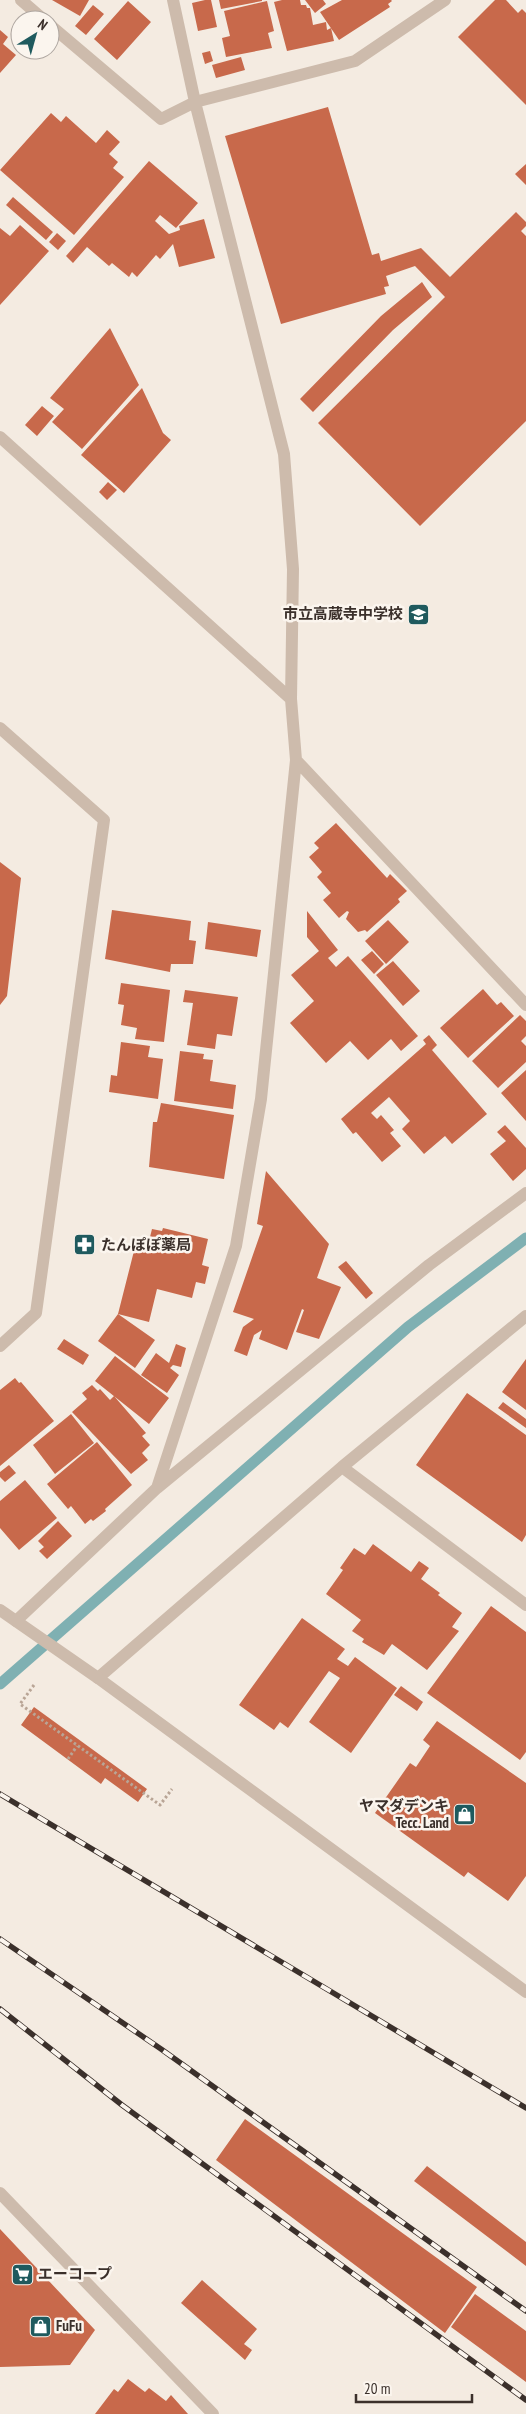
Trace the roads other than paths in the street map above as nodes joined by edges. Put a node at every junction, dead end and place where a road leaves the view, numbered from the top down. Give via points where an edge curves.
1 (21, 0) edge
2 (173, 0) edge
3 (445, 0) edge
4 (32, 10) edge
5 (60, 33) edge
6 (195, 102) junction
7 (0, 437) edge
8 (291, 699) junction
9 (0, 728) edge
10 (296, 760) junction
11 (526, 1005) edge
12 (526, 1193) edge
13 (526, 1316) edge
14 (0, 1346) edge
15 (342, 1467) junction
16 (157, 1488) junction
17 (526, 1605) edge
18 (0, 1610) edge
19 (16, 1621) junction
20 (98, 1678) junction
21 (526, 1992) edge
22 (0, 2193) edge
23 (213, 2414) edge

1 - 4 street
2 - 6 street
3 - 6 street via 355,61
5 - 6 street via 161,119
6 - 8 street via 284,454 293,568
7 - 8 street
8 - 10 street
9 - 14 street via 104,820 36,1313
10 - 11 street
10 - 16 street via 261,1099 236,1246
12 - 16 street via 429,1265
13 - 15 street
15 - 17 street
15 - 20 street
16 - 19 street
18 - 19 street
19 - 20 street
20 - 21 street
22 - 23 street

